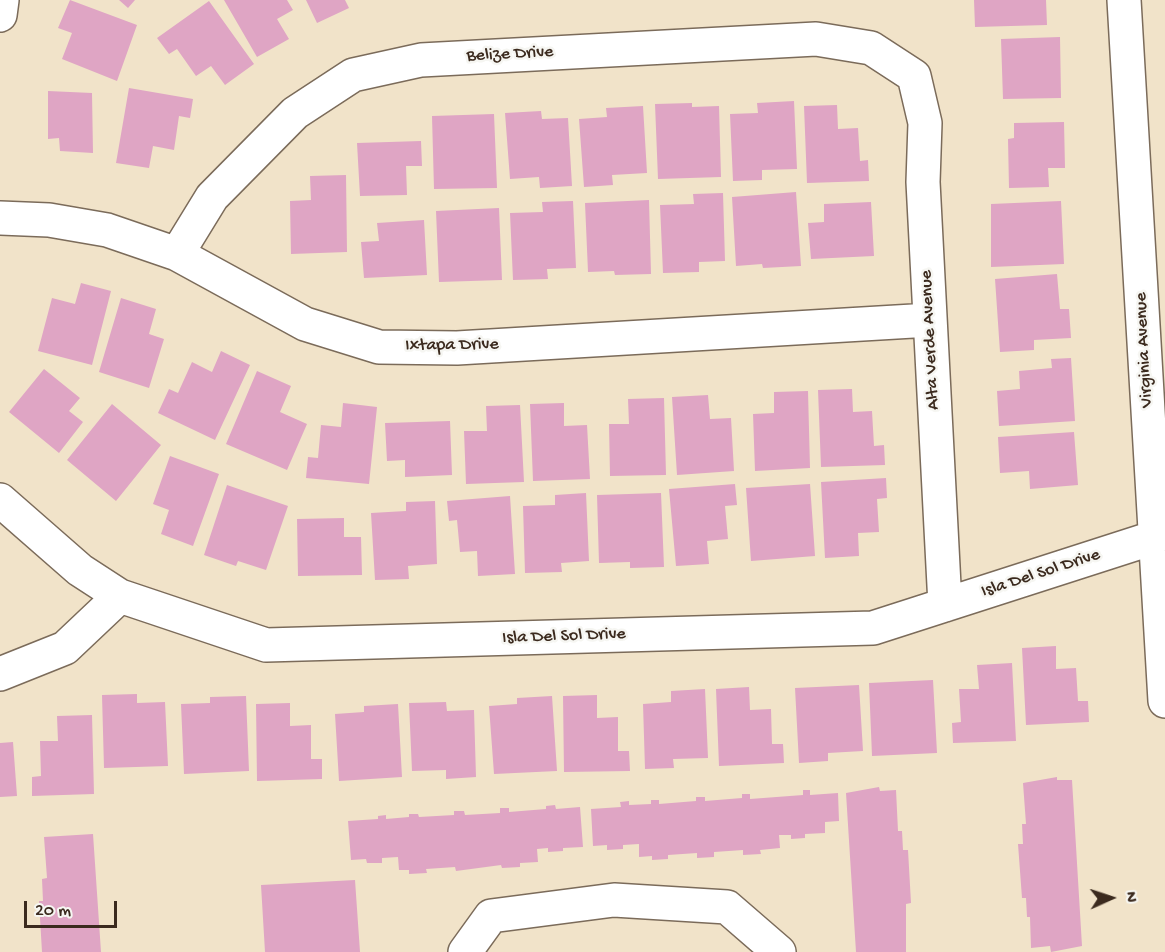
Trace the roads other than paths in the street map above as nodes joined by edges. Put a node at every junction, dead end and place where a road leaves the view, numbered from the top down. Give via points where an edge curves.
1 (2, 0) edge
2 (1124, 0) edge
3 (0, 15) edge
4 (914, 76) joint
5 (0, 218) edge
6 (177, 254) junction
7 (1153, 290) edge
8 (930, 320) junction
9 (0, 500) edge
10 (1156, 537) junction
11 (120, 596) junction
12 (945, 605) junction
13 (0, 674) edge
14 (1165, 701) edge
15 (465, 952) edge
16 (779, 952) edge

1 - 3 street
2 - 7 street, Virginia Avenue
4 - 6 street, Belize Drive via 871,48 816,39 421,60 353,75 295,113 212,197
4 - 8 street, Alta Verde Avenue via 925,123 923,182
5 - 6 street, Ixtapa Drive via 49,220 107,230
6 - 8 street, Ixtapa Drive via 305,324 379,347 457,348
7 - 10 street, Virginia Avenue
8 - 12 street, Alta Verde Avenue
9 - 11 street, Isla Del Sol Drive via 80,570
10 - 12 street, Isla Del Sol Drive
10 - 14 street, Virginia Avenue
11 - 12 street, Isla Del Sol Drive via 266,645 873,628
11 - 13 street via 65,648
15 - 16 street via 491,916 614,900 727,906

